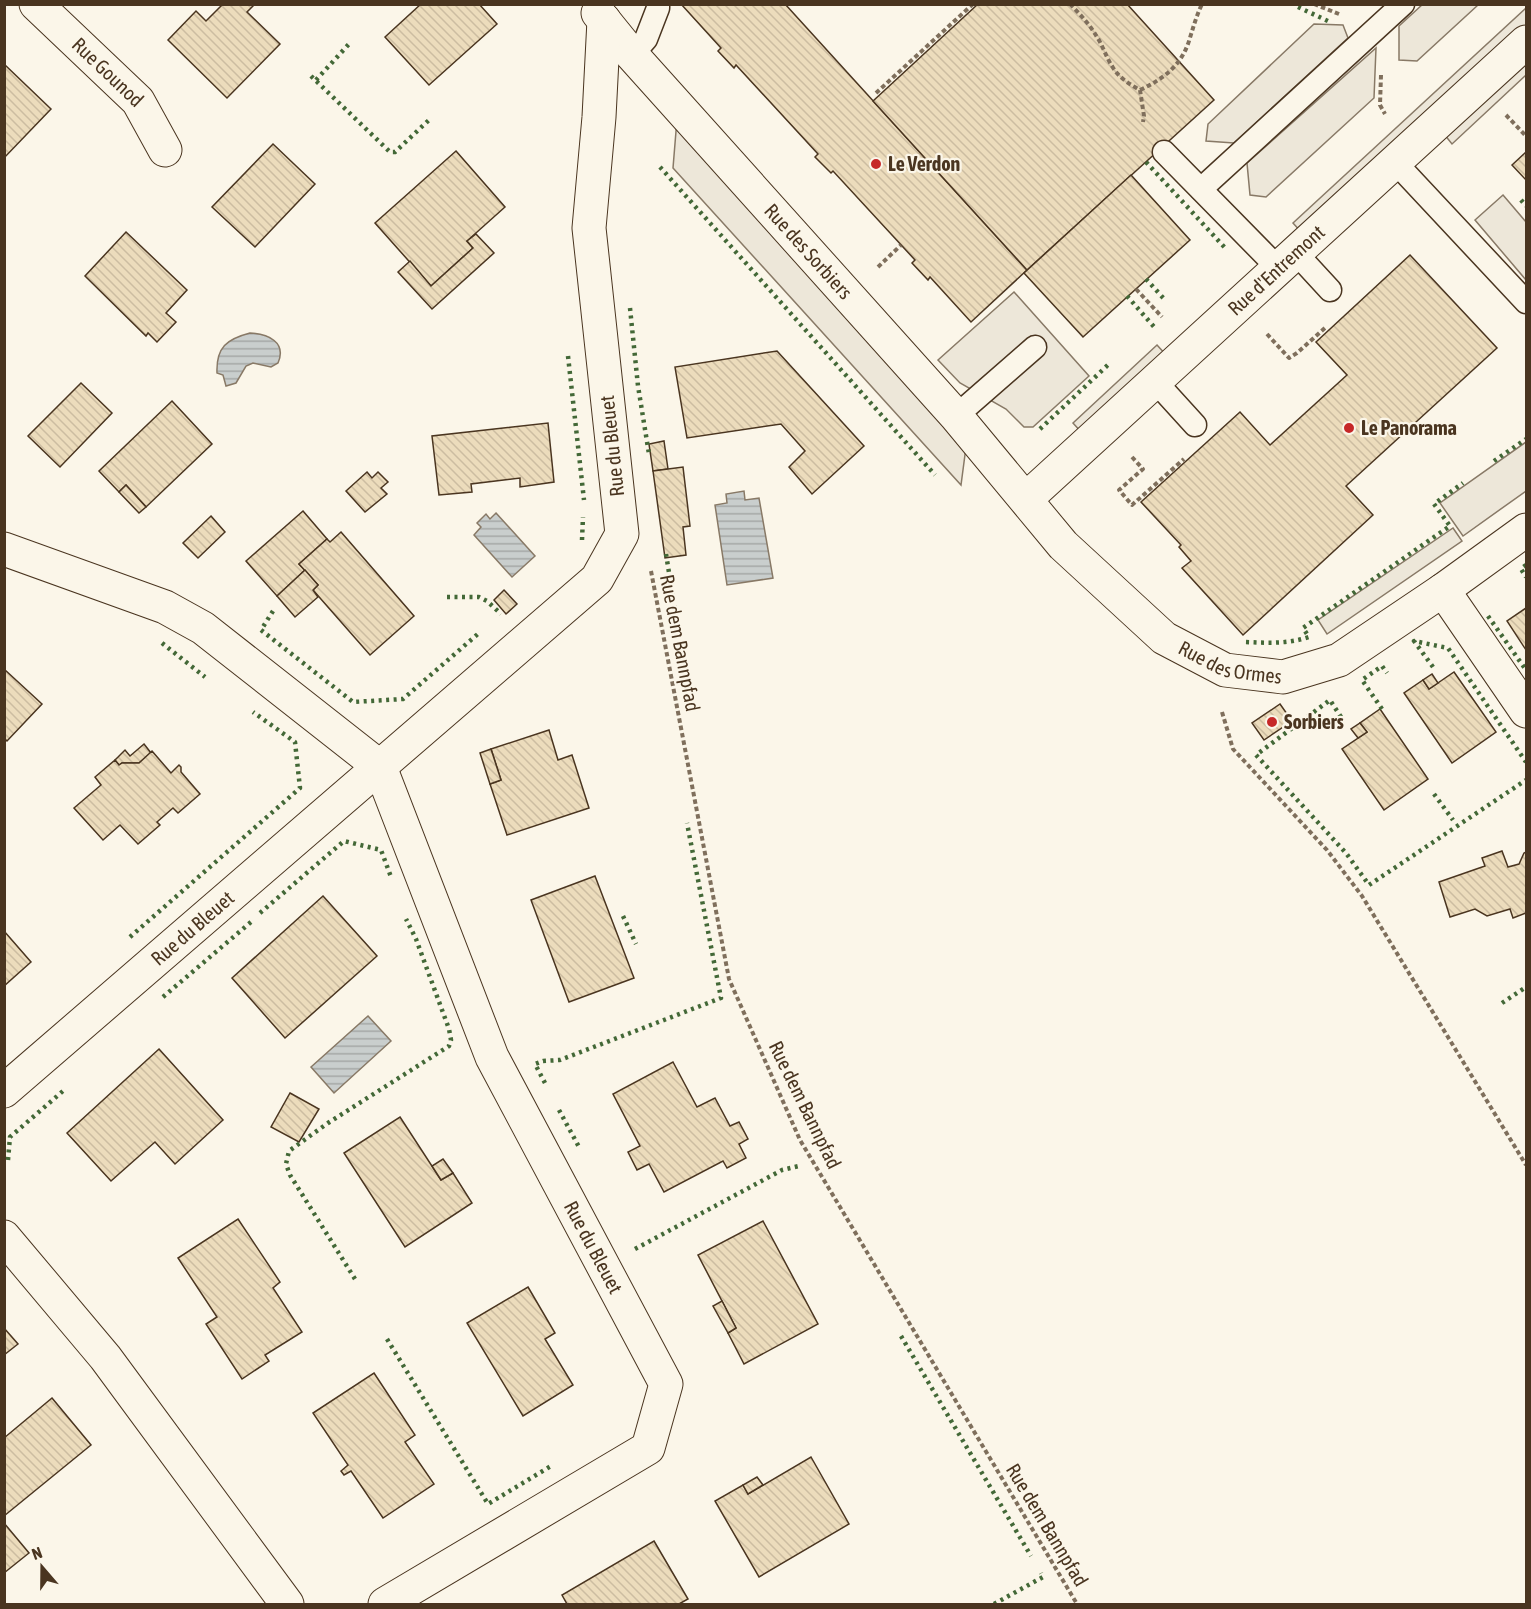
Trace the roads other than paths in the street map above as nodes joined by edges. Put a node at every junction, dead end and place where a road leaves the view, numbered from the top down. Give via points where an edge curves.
1 (36, 4) edge
2 (658, 4) edge
3 (1403, 4) edge
4 (597, 12) edge
5 (1527, 42) edge
6 (632, 55) junction
7 (165, 150) dead end
8 (1164, 152) dead end
9 (1395, 162) junction
10 (1201, 189) junction
11 (1287, 260) junction
12 (1330, 290) dead end
13 (1527, 302) edge
14 (1035, 346) dead end
15 (1155, 381) junction
16 (956, 416) junction
17 (1195, 425) dead end
18 (1026, 499) junction
19 (1527, 530) edge
20 (4, 549) edge
21 (1443, 590) junction
22 (1527, 711) edge
23 (380, 766) junction
24 (4, 1091) edge
25 (4, 1237) edge
26 (287, 1605) edge
27 (385, 1605) edge

1 - 7 street, Rue Gounod via 138,100
2 - 6 lane via 646,39
3 - 10 lane
4 - 6 street, Rue des Sorbiers
4 - 23 street, Rue du Bleuet via 598,117 589,228 622,534 597,579
5 - 9 street, Rue d'Entremont
6 - 16 street, Rue des Sorbiers
8 - 10 lane
9 - 11 street, Rue d'Entremont
9 - 13 lane
10 - 11 lane
11 - 12 lane
11 - 15 street, Rue d'Entremont
14 - 16 lane
15 - 17 lane
15 - 18 street, Rue d'Entremont
16 - 18 street, Rue des Sorbiers
18 - 21 street, Rue des Ormes via 1064,545 1164,638 1225,670 1283,677 1339,660
19 - 21 street, Rue des Ormes
20 - 23 street via 165,607 203,627
21 - 22 street
23 - 24 street, Rue du Bleuet
23 - 27 street, Rue du Bleuet via 492,1057 666,1384 648,1448
25 - 26 street via 105,1357

